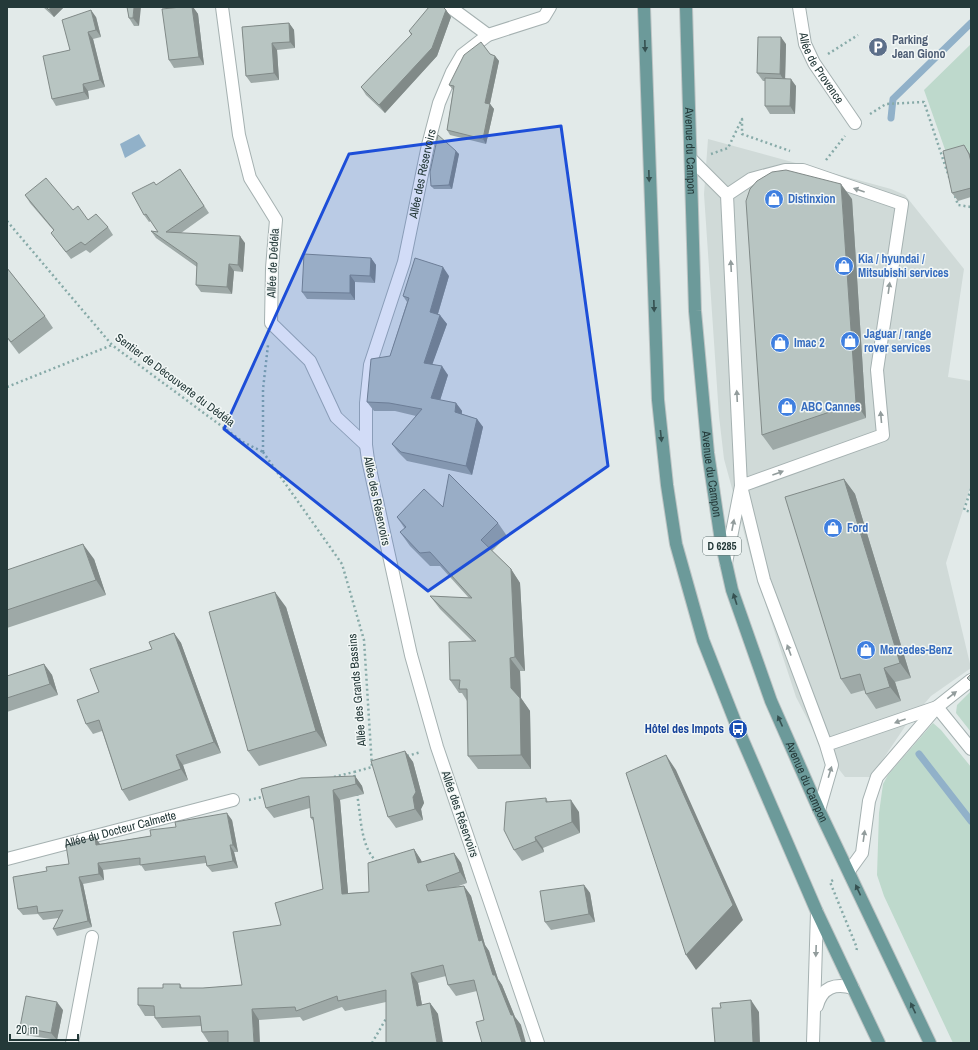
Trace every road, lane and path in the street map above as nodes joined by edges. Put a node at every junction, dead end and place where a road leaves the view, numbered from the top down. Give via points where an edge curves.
1 (222, 7) edge
2 (450, 7) edge
3 (550, 7) edge
4 (644, 7) edge
5 (686, 7) edge
6 (799, 7) edge
7 (488, 35) junction
8 (858, 35) dead end
9 (814, 62) junction
10 (886, 104) dead end
11 (855, 123) joint
12 (793, 152) dead end
13 (691, 159) junction
14 (823, 163) dead end
15 (951, 183) edge
16 (953, 190) edge
17 (727, 195) junction
18 (971, 207) edge
19 (7, 221) edge
20 (271, 323) junction
21 (112, 345) junction
22 (7, 387) edge
23 (366, 445) junction
24 (264, 452) junction
25 (741, 486) junction
26 (971, 489) edge
27 (971, 512) edge
28 (726, 563) junction
29 (971, 680) edge
30 (937, 707) junction
31 (826, 746) junction
32 (437, 747) junction
33 (971, 749) edge
34 (401, 758) edge
35 (380, 765) edge
36 (372, 767) junction
37 (354, 772) junction
38 (334, 777) edge
39 (273, 794) edge
40 (233, 800) joint
41 (819, 810) junction
42 (7, 859) edge
43 (381, 865) edge
44 (849, 871) junction
45 (818, 912) junction
46 (92, 937) dead end
47 (856, 954) dead end
48 (853, 988) junction
49 (389, 1014) edge
50 (815, 1014) junction
51 (72, 1043) edge
52 (372, 1043) edge
53 (538, 1043) edge
54 (813, 1043) edge
55 (880, 1043) edge
56 (930, 1043) edge

1 - 20 street, Allée de Dédéla via 239,135 250,178 276,220
2 - 7 street
3 - 7 street, Allée des Réservoirs via 544,17
4 -> 45 main road via 658,400 676,544 703,640 738,729
5 - 13 main road, Avenue du Campon / D 6285
6 - 9 street, Allée de Provence via 805,44
7 - 23 street, Allée des Réservoirs via 462,55 439,103 420,178 404,262 370,365 366,403
8 - 9 path
9 - 11 street, Allée de Provence
10 - 15 path via 924,102
11 - 14 path
12 - 13 path via 742,134 742,119 728,148
13 - 17 street
13 - 28 main road, Avenue du Campon / D 6285 via 695,312 713,492
16 - 18 path via 958,205
25 -> 17 street
25 -> 17 street via 883,435 877,370 902,204 803,170 785,170 752,179
19 - 21 path, Sentier de Découverte du Dédéla
20 - 23 street via 310,361 336,417
20 - 24 path via 263,389
21 - 22 path
21 - 24 path, Sentier de Découverte du Dédéla via 243,442
23 - 32 street, Allée des Réservoirs via 411,655
24 - 36 path, Allée des Grands Bassins via 342,564 364,640
28 -> 25 street
31 -> 25 street via 764,580
26 - 27 path via 964,510
41 -> 28 main road, Avenue du Campon / D 6285 via 771,701 745,632
30 -> 29 street
30 -> 31 street
30 - 33 street
44 -> 30 street via 862,853 869,801 877,777
41 -> 31 street via 832,765
32 - 34 path
32 - 53 street, Allée des Réservoirs
35 - 36 path
36 - 37 path
37 - 38 path
37 - 43 path via 366,845 373,858
39 - 40 path via 251,800
40 - 42 street, Allée du Docteur Calmette
41 - 44 main road, Avenue du Campon / D 6285
44 - 47 path via 830,882 857,948
56 -> 44 main road, Avenue du Campon / D 6285
45 - 48 main road
45 -> 50 street
46 - 51 street
48 - 50 street via 842,984 822,992
48 - 55 main road
49 - 52 path
50 - 54 street

